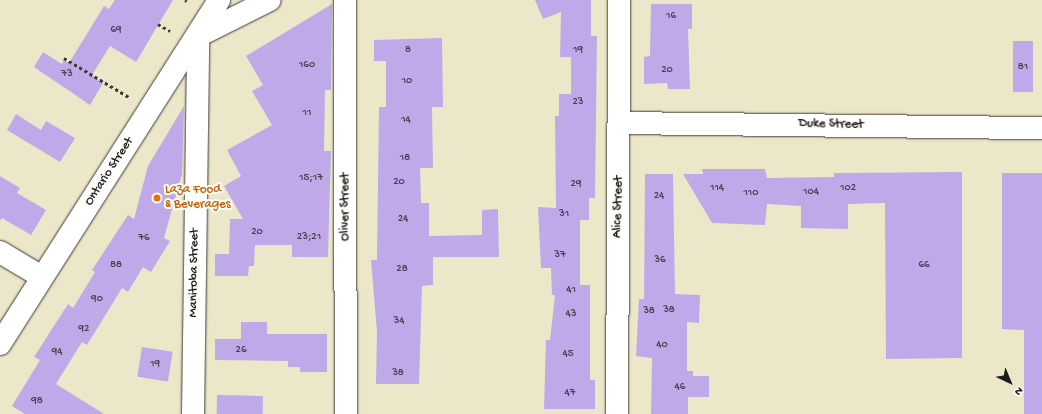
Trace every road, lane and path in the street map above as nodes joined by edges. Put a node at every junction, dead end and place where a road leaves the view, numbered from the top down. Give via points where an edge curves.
1 (219, 0) edge
2 (270, 0) edge
3 (345, 0) edge
4 (619, 0) edge
5 (158, 24) dead end
6 (170, 31) dead end
7 (198, 36) junction
8 (64, 58) dead end
9 (129, 97) dead end
10 (620, 123) junction
11 (1042, 128) edge
12 (0, 252) edge
13 (42, 277) junction
14 (0, 344) edge
15 (193, 414) edge
16 (346, 414) edge
17 (617, 414) edge

1 - 7 street, Ontario Street
2 - 7 street
3 - 16 street, Oliver Street
4 - 10 street, Alice Street
5 - 6 path
7 - 13 street, Ontario Street
7 - 15 street, Manitoba Street
8 - 9 path
10 - 11 street, Duke Street
10 - 17 street, Alice Street
12 - 13 street
13 - 14 street, Ontario Street

